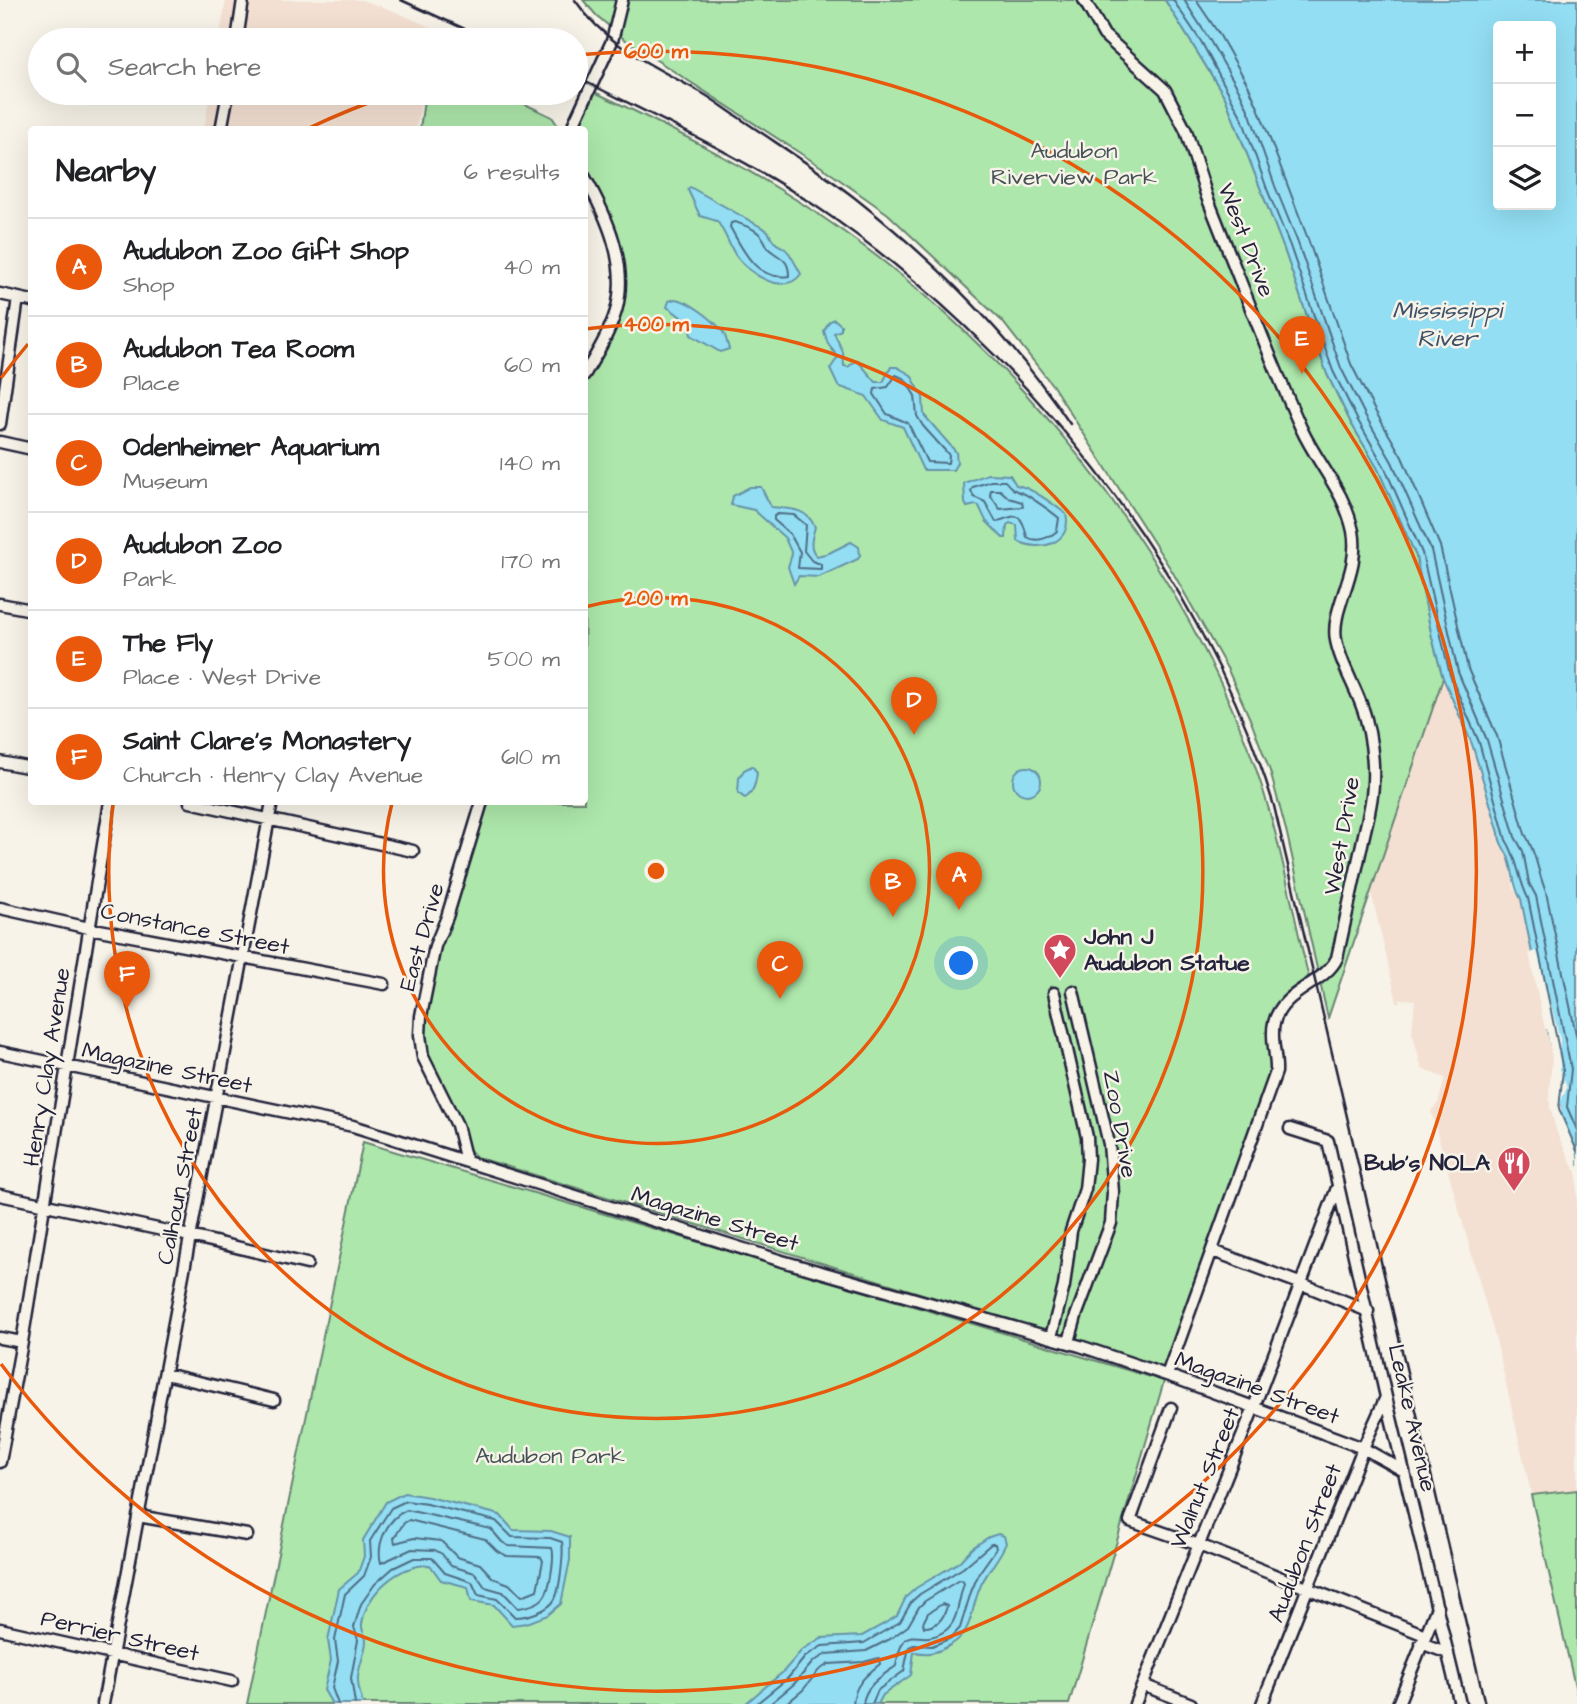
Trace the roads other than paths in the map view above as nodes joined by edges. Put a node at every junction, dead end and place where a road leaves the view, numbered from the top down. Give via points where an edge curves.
1 (243, 0) edge
2 (622, 0) edge
3 (1084, 0) edge
4 (239, 28) edge
5 (588, 93) edge
6 (226, 105) edge
7 (582, 105) edge
8 (222, 126) edge
9 (574, 126) edge
10 (588, 184) edge
11 (0, 294) edge
12 (18, 298) junction
13 (28, 300) edge
14 (588, 368) edge
15 (0, 424) edge
16 (0, 442) edge
17 (28, 448) edge
18 (0, 604) edge
19 (28, 609) edge
20 (0, 762) edge
21 (28, 767) edge
22 (110, 805) edge
23 (204, 805) edge
24 (271, 805) edge
25 (481, 805) edge
26 (268, 819) junction
27 (413, 851) dead end
28 (0, 908) edge
29 (89, 928) junction
30 (243, 957) junction
31 (384, 984) dead end
32 (1073, 991) dead end
33 (1054, 993) dead end
34 (0, 1052) edge
35 (66, 1066) junction
36 (216, 1098) junction
37 (1290, 1129) dead end
38 (466, 1161) junction
39 (1338, 1188) junction
40 (0, 1195) edge
41 (44, 1204) junction
42 (190, 1236) junction
43 (1213, 1251) junction
44 (307, 1264) dead end
45 (1301, 1283) junction
46 (1368, 1311) junction
47 (1051, 1337) junction
48 (0, 1338) edge
49 (22, 1342) junction
50 (1069, 1342) junction
51 (165, 1374) junction
52 (1167, 1376) junction
53 (1385, 1397) junction
54 (274, 1400) dead end
55 (1254, 1407) junction
56 (1171, 1408) dead end
57 (1363, 1448) junction
58 (0, 1462) edge
59 (1404, 1471) junction
60 (138, 1516) junction
61 (247, 1535) dead end
62 (1199, 1545) junction
63 (1308, 1589) junction
64 (1437, 1607) junction
65 (0, 1629) edge
66 (1423, 1639) junction
67 (113, 1653) junction
68 (1448, 1653) junction
69 (232, 1681) dead end
70 (1143, 1685) junction
71 (103, 1704) edge
72 (1135, 1704) edge
73 (1191, 1704) edge
74 (1262, 1704) edge
75 (1398, 1704) edge
76 (1460, 1704) edge

1 - 4 street
2 - 5 street via 612,41
3 - 43 street, West Drive via 1104,35 1165,90 1177,110 1207,197 1302,430 1342,496 1353,533 1352,571 1335,630 1365,716 1373,785 1336,958 1328,972 1284,1004 1274,1022 1276,1072
6 - 8 street
7 - 9 street
10 - 14 street via 608,223 620,277 615,312
11 - 12 street
12 - 13 street
12 - 15 street
16 - 17 street
18 - 19 street
20 - 21 street
22 - 29 street, Henry Clay Avenue
23 - 26 street
24 - 26 street, Calhoun Street
25 - 38 street, East Drive via 435,946 420,1035 423,1057 457,1125
26 - 27 street
26 - 30 street, Calhoun Street
28 - 29 street, Constance Street
29 - 30 street, Constance Street
29 - 35 street, Henry Clay Avenue
30 - 31 street, Constance Street
30 - 36 street, Calhoun Street
32 - 50 street, Zoo Drive via 1109,1144 1113,1192 1111,1223
33 - 47 street, Zoo Drive via 1088,1159
34 - 35 street, Magazine Street
35 - 36 street, Magazine Street
35 - 41 street, Henry Clay Avenue
36 - 38 street, Magazine Street via 353,1126
36 - 42 street, Calhoun Street
37 - 39 street, Leake Avenue via 1328,1141
38 - 47 street, Magazine Street via 782,1261
39 - 45 street, Walnut Street
39 - 46 street, Leake Avenue
40 - 41 street
41 - 42 street
41 - 49 street, Henry Clay Avenue
42 - 44 street
42 - 51 street, Calhoun Street
43 - 45 street
43 - 52 street, West Drive
45 - 46 street
45 - 55 street, Walnut Street
46 - 53 street, Leake Avenue
47 - 50 street, Magazine Street
48 - 49 street
49 - 58 street, Henry Clay Avenue
50 - 52 street, Magazine Street
51 - 54 street
51 - 60 street, Calhoun Street
52 - 55 street, Magazine Street
53 - 57 street, Audubon Street
53 - 59 street, Leake Avenue
55 - 57 street, Magazine Street
55 - 62 street, Walnut Street
56 - 62 street via 1130,1521
57 - 59 street, Magazine Street
57 - 63 street, Audubon Street
59 - 64 street, Leake Avenue
60 - 61 street
60 - 67 street, Calhoun Street
62 - 63 street
62 - 70 street, Walnut Street
63 - 66 street
63 - 74 street, Audubon Street
64 - 66 street
64 - 68 street, Leake Avenue
65 - 67 street, Perrier Street
66 - 68 street
66 - 75 street
67 - 69 street, Perrier Street
67 - 71 street, Calhoun Street
68 - 76 street, Leake Avenue
70 - 72 street, Walnut Street
70 - 73 street

